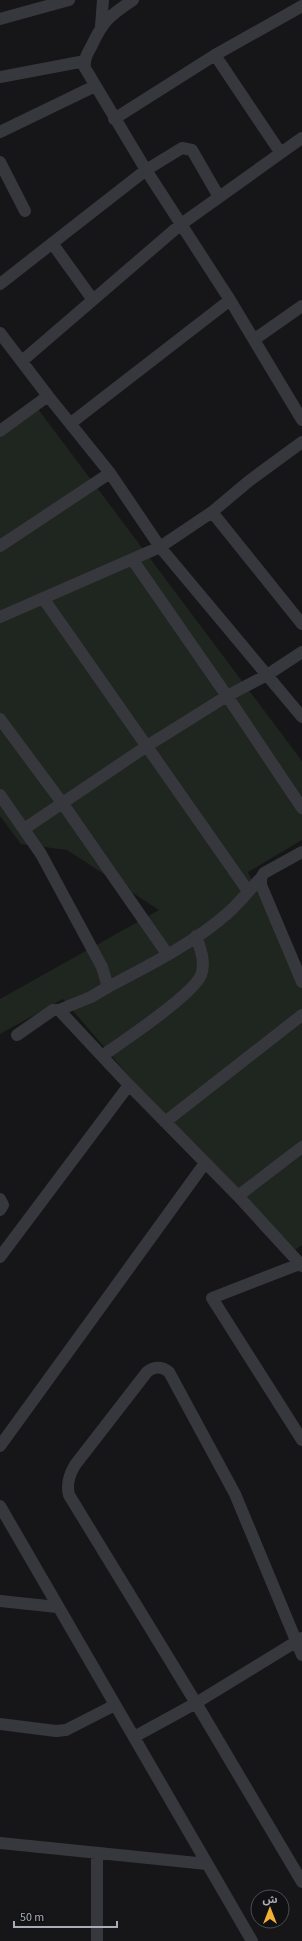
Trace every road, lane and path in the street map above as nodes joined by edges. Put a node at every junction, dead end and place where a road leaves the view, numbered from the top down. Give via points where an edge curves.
1 (69, 0) edge
2 (103, 0) edge
3 (133, 0) edge
4 (302, 6) edge
5 (0, 19) edge
6 (101, 26) junction
7 (215, 55) junction
8 (85, 61) junction
9 (0, 77) edge
10 (95, 86) junction
11 (114, 119) junction
12 (0, 132) edge
13 (302, 138) edge
14 (280, 152) junction
15 (0, 162) edge
16 (146, 170) junction
17 (218, 197) junction
18 (25, 211) dead end
19 (180, 225) junction
20 (52, 244) junction
21 (0, 284) edge
22 (93, 300) junction
23 (230, 300) junction
24 (302, 306) edge
25 (0, 333) edge
26 (254, 339) junction
27 (22, 361) junction
28 (48, 396) junction
29 (302, 420) edge
30 (71, 423) junction
31 (0, 431) edge
32 (302, 442) edge
33 (110, 473) junction
34 (212, 512) junction
35 (0, 546) edge
36 (160, 547) junction
37 (132, 560) junction
38 (44, 598) junction
39 (0, 617) edge
40 (302, 624) edge
41 (302, 652) edge
42 (267, 675) junction
43 (227, 696) junction
44 (302, 717) edge
45 (0, 719) edge
46 (146, 746) junction
47 (0, 795) edge
48 (63, 804) junction
49 (302, 808) edge
50 (24, 829) junction
51 (302, 852) edge
52 (261, 878) junction
53 (248, 891) junction
54 (196, 936) junction
55 (168, 955) junction
56 (299, 967) edge
57 (302, 982) edge
58 (108, 987) junction
59 (60, 1010) junction
60 (302, 1015) edge
61 (17, 1035) dead end
62 (102, 1056) junction
63 (129, 1085) junction
64 (165, 1122) junction
65 (302, 1146) edge
66 (205, 1162) junction
67 (238, 1196) junction
68 (0, 1199) edge
69 (0, 1210) edge
70 (0, 1257) edge
71 (302, 1264) edge
72 (302, 1440) edge
73 (0, 1446) edge
74 (0, 1506) edge
75 (0, 1601) edge
76 (57, 1607) junction
77 (299, 1640) edge
78 (302, 1655) edge
79 (196, 1702) junction
80 (115, 1705) junction
81 (0, 1724) edge
82 (134, 1738) junction
83 (0, 1843) edge
84 (97, 1853) junction
85 (207, 1864) junction
86 (302, 1882) edge
87 (97, 1941) edge
88 (252, 1941) edge

1 - 5 street
2 - 6 street
3 - 6 street via 115,12
4 - 7 street
6 - 8 street
7 - 11 street
7 - 14 street
8 - 9 street
8 - 10 street via 85,68
10 - 11 street
10 - 12 street
11 - 16 street
13 - 14 street
14 - 17 street
15 - 18 street
16 - 17 street via 182,148 187,148 192,150
16 - 19 street
16 - 20 street
17 - 19 street
19 - 22 street
19 - 23 street
20 - 21 street
20 - 22 street
22 - 27 street
23 - 26 street
23 - 30 street
24 - 26 street
25 - 27 street
26 - 29 street
27 - 28 street
28 - 30 street
28 - 31 street
30 - 33 street
32 - 34 street
33 - 35 street
33 - 36 street
34 - 36 street
34 - 40 street
36 - 37 street
36 - 42 street
37 - 38 street
37 - 43 street
38 - 39 street
38 - 46 street
41 - 42 street
42 - 43 street
42 - 44 street
43 - 46 street
43 - 49 street
45 - 48 street
46 - 48 street
46 - 53 street
47 - 50 street
48 - 50 street
48 - 55 street
50 - 58 street via 41,854 102,967
51 - 52 street via 264,873
52 - 53 street
52 - 56 street via 261,885
53 - 54 street via 229,912
54 - 55 street
54 - 62 street via 202,956 201,975 187,993
55 - 58 street
56 - 57 street
58 - 59 street
59 - 61 street via 53,1010
59 - 62 street
60 - 64 street
62 - 63 street
63 - 64 street
63 - 70 street
64 - 66 street
65 - 67 street
66 - 67 street
66 - 73 street
67 - 71 street
68 - 69 street via 3,1205
71 - 72 street via 212,1298
74 - 76 street
75 - 76 street
76 - 80 street
77 - 78 street
77 - 79 street
77 - 79 street via 226,1474 169,1372 158,1367 152,1368 75,1465 68,1477 67,1489
79 - 82 street
79 - 86 street
80 - 81 street via 66,1730
80 - 82 street
82 - 85 street
83 - 84 street
84 - 85 street
84 - 87 street
85 - 88 street

